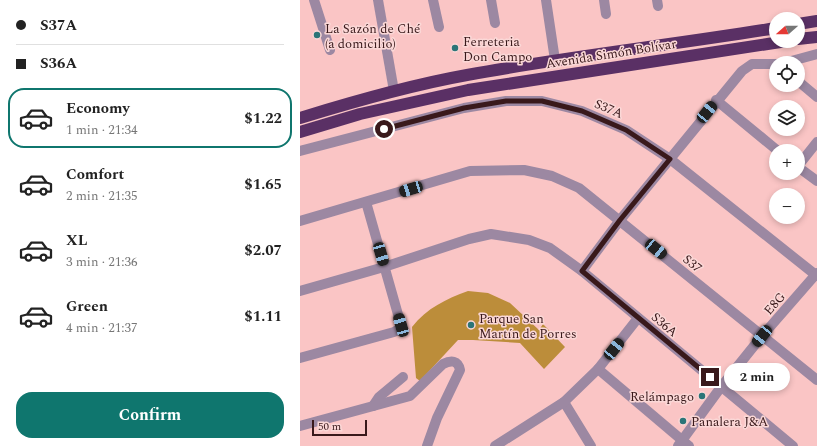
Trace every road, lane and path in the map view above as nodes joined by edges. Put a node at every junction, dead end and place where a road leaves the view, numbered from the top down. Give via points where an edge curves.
1 (314, 0) edge
2 (378, 0) edge
3 (433, 0) edge
4 (491, 0) edge
5 (546, 0) edge
6 (604, 0) edge
7 (606, 14) dead end
8 (817, 21) edge
9 (495, 23) dead end
10 (805, 23) edge
11 (439, 27) dead end
12 (769, 29) edge
13 (748, 32) junction
14 (817, 36) edge
15 (805, 38) edge
16 (769, 44) edge
17 (330, 50) dead end
18 (723, 50) junction
19 (817, 54) edge
20 (805, 57) edge
21 (555, 60) junction
22 (769, 64) edge
23 (805, 87) edge
24 (394, 91) junction
25 (817, 97) edge
26 (716, 100) junction
27 (300, 118) edge
28 (300, 132) edge
29 (817, 142) edge
30 (769, 144) edge
31 (300, 151) edge
32 (805, 158) edge
33 (670, 159) junction
34 (805, 172) edge
35 (817, 181) edge
36 (366, 202) junction
37 (620, 220) junction
38 (300, 221) edge
39 (384, 267) junction
40 (582, 271) junction
41 (816, 274) edge
42 (300, 291) edge
43 (638, 318) junction
44 (762, 336) junction
45 (300, 358) edge
46 (598, 369) junction
47 (403, 377) dead end
48 (817, 380) edge
49 (721, 387) junction
50 (564, 402) junction
51 (373, 406) junction
52 (300, 426) edge
53 (502, 444) edge
54 (683, 444) edge
55 (427, 446) edge
56 (591, 446) edge
57 (793, 446) edge

1 - 17 street
2 - 24 street
3 - 11 street
4 - 9 street
5 - 21 street
6 - 7 street
8 - 10 highway
12 - 13 highway, Avenida Simón Bolívar
13 - 18 highway via 719,42
13 - 21 highway, Avenida Simón Bolívar
14 - 15 highway
16 - 18 highway, Avenida Simón Bolívar
18 - 28 highway, Avenida Simón Bolívar via 468,90 360,114
19 - 20 street
21 - 24 highway, Avenida Simón Bolívar via 466,75
22 - 26 street via 752,64 742,71
23 - 25 street
24 - 27 highway, Avenida Simón Bolívar
26 - 30 street
26 - 33 street
29 - 32 street
31 - 33 street, S37A via 464,108 506,101 535,101 588,114 626,130
33 - 37 street
33 - 41 street, S37A
34 - 35 street
36 - 37 street, S37 via 470,171 524,170 552,176 579,188
36 - 38 street, S37
36 - 39 street
37 - 40 street
37 - 44 street, S37
39 - 40 street, S36A via 492,234 513,236 550,248
39 - 42 street, S36A
39 - 45 street via 401,325 399,329
40 - 43 street, S36A
41 - 44 street, E8G
43 - 46 street
43 - 49 street, S36A
44 - 48 street, S37
44 - 49 street, E8G
46 - 50 street
46 - 54 street
47 - 51 street
49 - 54 street, E8G
49 - 57 street, S36A
50 - 53 street
50 - 56 street
51 - 52 street
51 - 55 street via 410,396 443,364 448,361 456,362 460,370

